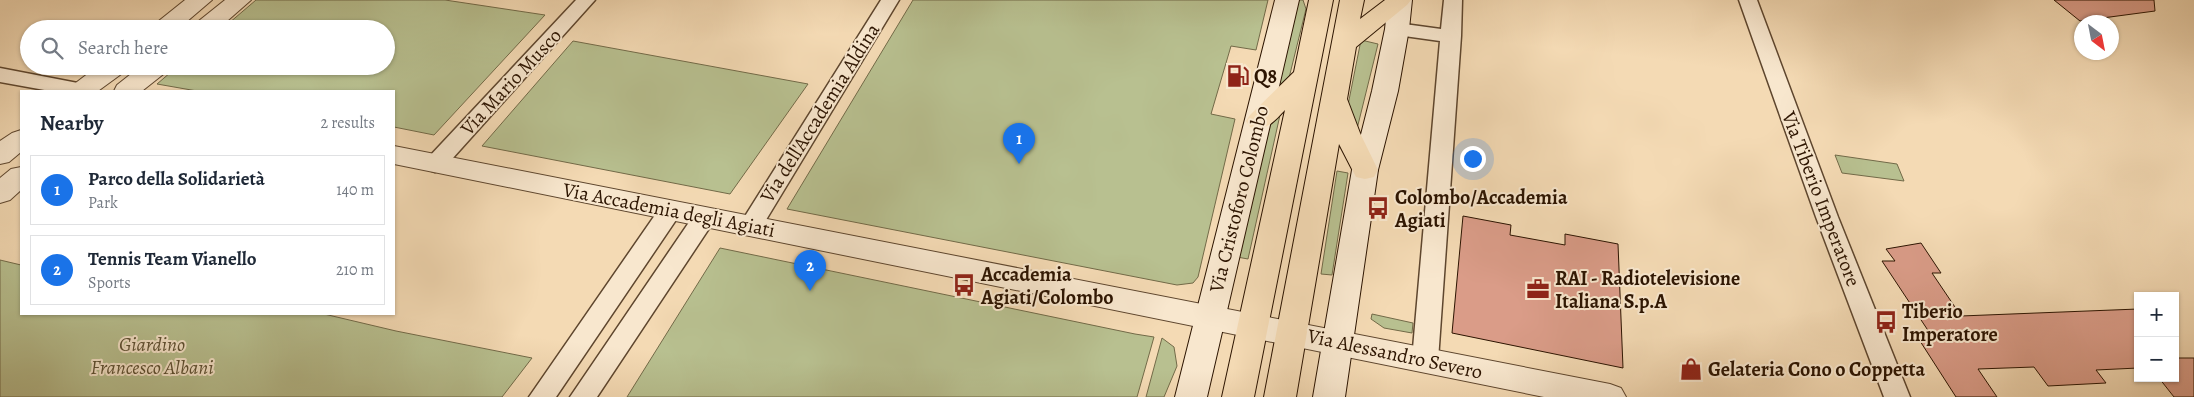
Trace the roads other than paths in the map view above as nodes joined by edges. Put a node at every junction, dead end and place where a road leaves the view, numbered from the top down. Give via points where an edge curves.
1 (200, 0) edge
2 (239, 0) edge
3 (586, 0) edge
4 (890, 0) edge
5 (1287, 0) edge
6 (1352, 0) edge
7 (1400, 0) edge
8 (1453, 0) edge
9 (1748, 0) edge
10 (1317, 5) edge
11 (174, 20) edge
12 (214, 20) edge
13 (1397, 29) junction
14 (1450, 36) junction
15 (1345, 43) junction
16 (1306, 73) junction
17 (0, 75) edge
18 (103, 75) edge
19 (146, 75) edge
20 (78, 90) edge
21 (84, 90) edge
22 (127, 90) edge
23 (1335, 98) junction
24 (1259, 121) junction
25 (20, 140) edge
26 (0, 155) edge
27 (395, 155) edge
28 (435, 164) junction
29 (1365, 170) junction
30 (20, 177) edge
31 (0, 193) edge
32 (670, 210) junction
33 (704, 218) junction
34 (750, 227) junction
35 (1210, 317) junction
36 (1253, 326) junction
37 (1292, 332) junction
38 (1338, 342) junction
39 (1425, 360) junction
40 (542, 397) edge
41 (583, 397) edge
42 (1191, 397) edge
43 (1238, 397) edge
44 (1280, 397) edge
45 (1329, 397) edge
46 (1610, 397) edge
47 (1897, 397) edge

1 - 11 street
2 - 12 street
3 - 28 street, Via Mario Musco
4 - 34 street, Via dell'Accademia Aldina
5 - 24 street, Via Cristoforo Colombo
6 - 15 main road
7 - 13 street
7 - 15 main road
8 - 14 street
9 - 47 street, Via Tiberio Imperatore
10 - 16 main road, Via Cristoforo Colombo
13 - 14 street
13 - 29 street
14 - 39 street
15 - 23 main road
16 - 24 main road
16 - 36 main road, Via Cristoforo Colombo
17 - 20 street
18 - 21 street
19 - 22 street
23 - 29 main road
23 - 37 main road
24 - 35 street, Via Cristoforo Colombo
25 - 26 street
27 - 28 street, Via Accademia degli Agiati
28 - 32 street, Via Accademia degli Agiati
29 - 38 street
30 - 31 street
32 - 33 street, Via Accademia degli Agiati
32 - 40 street
33 - 34 street, Via Accademia degli Agiati
33 - 41 street
34 - 35 street, Via Accademia degli Agiati
35 - 36 street, Via Alessandro Severo
35 - 42 street, Via Cristoforo Colombo
36 - 37 street, Via Alessandro Severo
36 - 43 main road, Via Cristoforo Colombo
37 - 38 street, Via Alessandro Severo
37 - 44 main road
38 - 39 street, Via Alessandro Severo
38 - 45 street
39 - 46 street, Via Alessandro Severo

